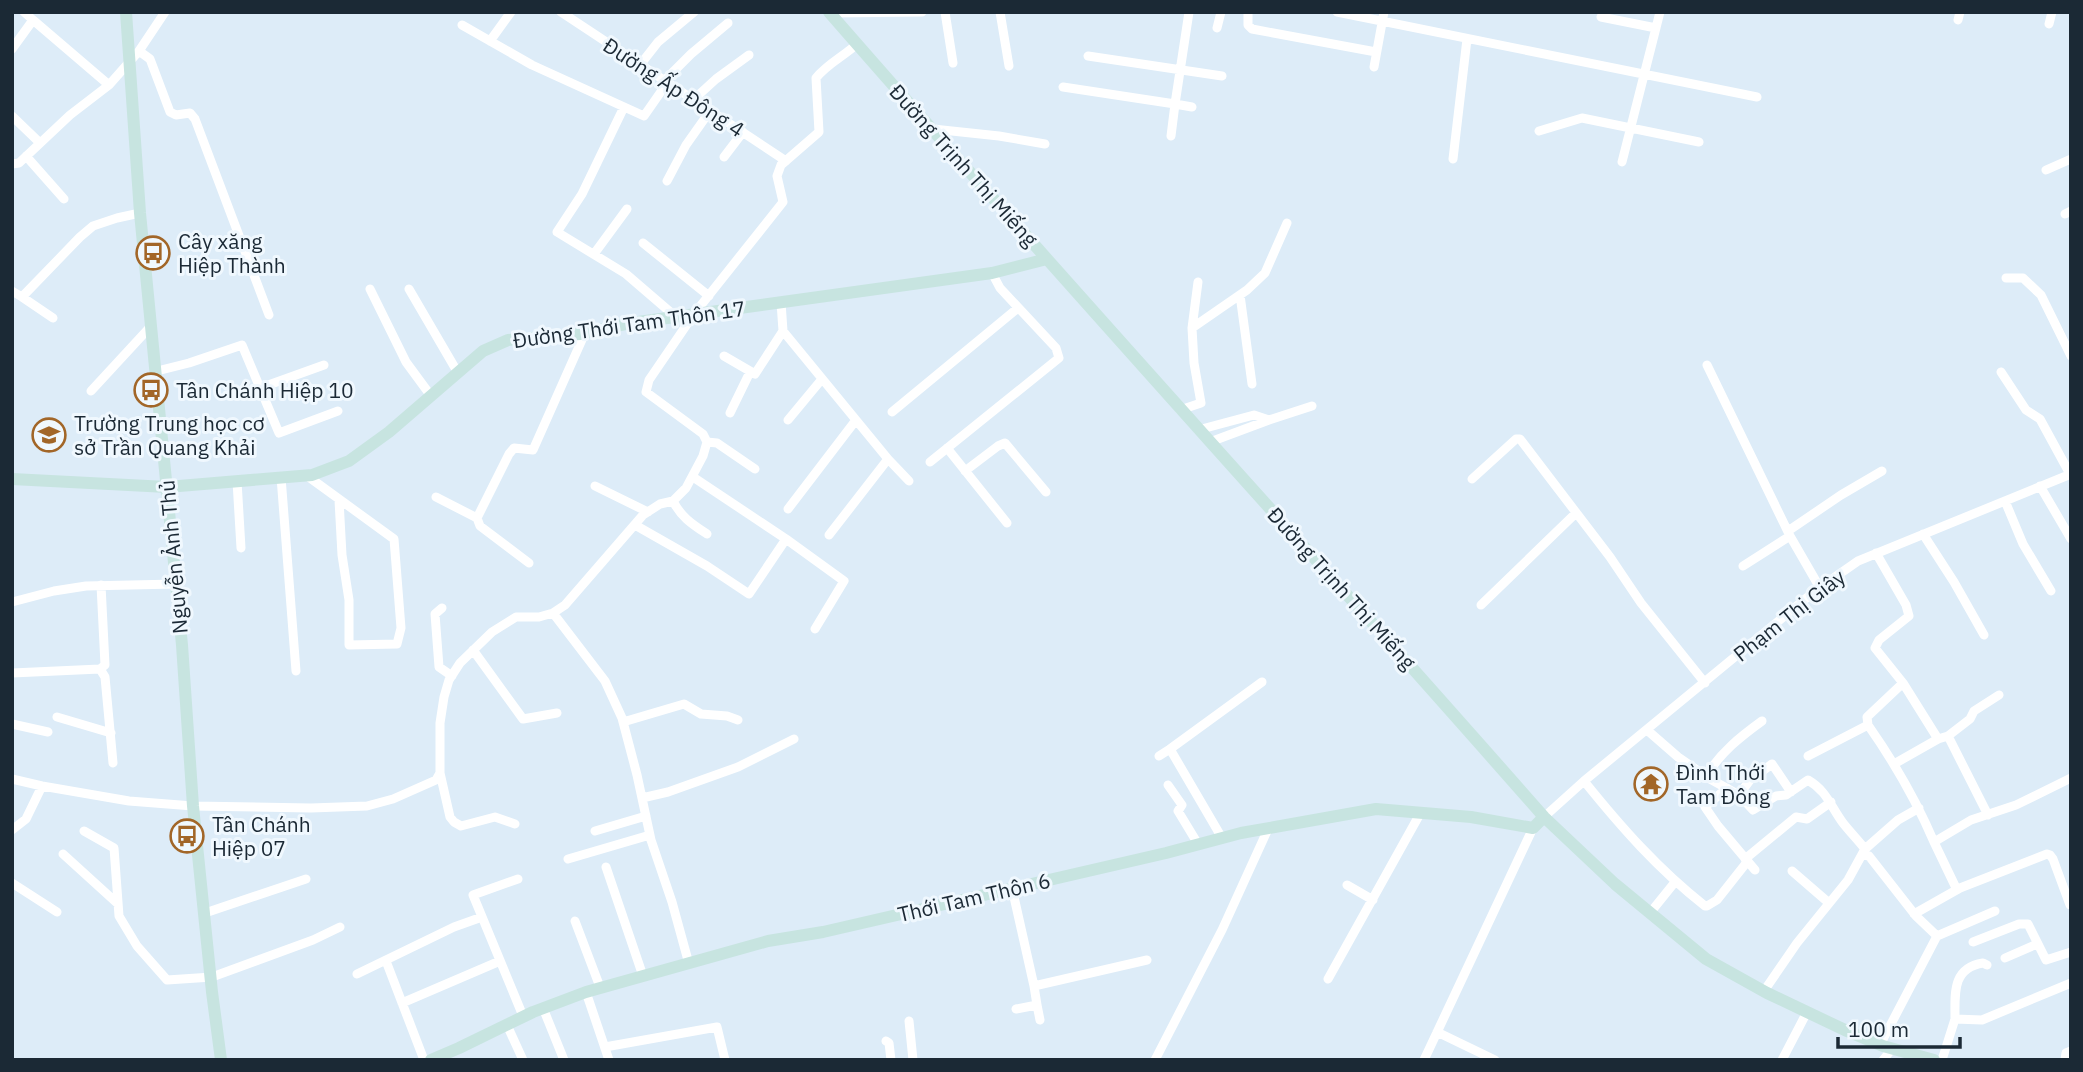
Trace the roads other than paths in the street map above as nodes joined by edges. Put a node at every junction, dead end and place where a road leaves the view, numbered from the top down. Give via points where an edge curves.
1 (24, 12) edge
2 (126, 12) edge
3 (165, 12) edge
4 (511, 12) edge
5 (561, 12) edge
6 (694, 12) edge
7 (922, 12) edge
8 (945, 12) edge
9 (1000, 12) edge
10 (1189, 12) edge
11 (1221, 12) edge
12 (1248, 12) edge
13 (1337, 12) edge
14 (1660, 12) edge
15 (2052, 12) edge
16 (829, 13) edge
17 (1384, 17) edge
18 (1601, 18) dead end
19 (33, 20) junction
20 (728, 23) dead end
21 (2049, 24) dead end
22 (462, 25) dead end
23 (1656, 28) junction
24 (1217, 29) dead end
25 (1467, 39) junction
26 (490, 41) junction
27 (857, 44) junction
28 (12, 49) edge
29 (1376, 52) junction
30 (749, 55) dead end
31 (135, 56) junction
32 (1088, 56) dead end
33 (953, 62) dead end
34 (640, 65) junction
35 (1009, 66) dead end
36 (1374, 67) dead end
37 (1180, 70) junction
38 (1644, 74) junction
39 (1222, 76) dead end
40 (666, 82) junction
41 (108, 85) junction
42 (1063, 87) dead end
43 (1757, 97) dead end
44 (693, 100) junction
45 (1174, 104) junction
46 (624, 107) junction
47 (1192, 107) dead end
48 (710, 111) junction
49 (12, 116) edge
50 (1630, 127) junction
51 (933, 130) junction
52 (1539, 131) dead end
53 (743, 132) junction
54 (1171, 136) dead end
55 (39, 142) junction
56 (1699, 142) dead end
57 (1045, 144) dead end
58 (26, 156) junction
59 (724, 157) dead end
60 (1623, 158) dead end
61 (1453, 159) dead end
62 (2071, 159) edge
63 (786, 160) junction
64 (12, 164) edge
65 (2046, 170) dead end
66 (667, 181) dead end
67 (64, 199) dead end
68 (627, 209) dead end
69 (140, 213) junction
70 (1287, 223) dead end
71 (643, 243) dead end
72 (593, 254) junction
73 (1047, 260) junction
74 (992, 273) junction
75 (2006, 278) dead end
76 (1198, 282) dead end
77 (370, 289) dead end
78 (409, 289) dead end
79 (12, 291) edge
80 (1240, 295) junction
81 (709, 296) junction
82 (22, 297) junction
83 (781, 302) junction
84 (1018, 307) junction
85 (694, 314) junction
86 (269, 315) dead end
87 (676, 317) junction
88 (53, 318) dead end
89 (152, 326) junction
90 (1192, 328) junction
91 (783, 331) junction
92 (584, 333) junction
93 (724, 356) dead end
94 (2071, 356) edge
95 (324, 365) dead end
96 (1707, 365) dead end
97 (157, 371) junction
98 (750, 372) junction
99 (2001, 372) dead end
100 (458, 373) junction
101 (822, 379) junction
102 (1252, 384) dead end
103 (260, 387) junction
104 (91, 391) dead end
105 (431, 396) junction
106 (1312, 407) dead end
107 (1180, 410) junction
108 (338, 411) dead end
109 (892, 412) dead end
110 (730, 413) dead end
111 (1269, 419) junction
112 (788, 420) dead end
113 (856, 421) junction
114 (1198, 430) junction
115 (707, 442) junction
116 (1210, 442) junction
117 (947, 448) junction
118 (888, 459) junction
119 (929, 462) dead end
120 (755, 470) dead end
121 (965, 471) junction
122 (1882, 471) dead end
123 (2070, 474) edge
124 (306, 475) junction
125 (281, 477) junction
126 (693, 477) junction
127 (12, 479) edge
128 (1472, 479) dead end
129 (237, 481) junction
130 (909, 481) dead end
131 (595, 486) dead end
132 (2040, 486) junction
133 (167, 487) junction
134 (1046, 492) dead end
135 (436, 497) dead end
136 (339, 500) junction
137 (673, 501) junction
138 (2005, 501) junction
139 (788, 509) dead end
140 (648, 512) junction
141 (1579, 516) junction
142 (477, 519) junction
143 (1007, 523) dead end
144 (635, 525) junction
145 (707, 534) dead end
146 (1789, 534) junction
147 (1923, 534) junction
148 (829, 535) dead end
149 (786, 539) junction
150 (2071, 539) edge
151 (242, 548) dead end
152 (1876, 553) junction
153 (529, 563) dead end
154 (1743, 566) dead end
155 (176, 584) junction
156 (101, 585) junction
157 (1820, 588) junction
158 (2052, 591) dead end
159 (12, 602) edge
160 (1480, 606) dead end
161 (442, 608) dead end
162 (553, 613) junction
163 (815, 629) dead end
164 (1984, 635) dead end
165 (473, 650) junction
166 (100, 669) junction
167 (296, 671) dead end
168 (12, 673) edge
169 (452, 676) junction
170 (1262, 682) dead end
171 (1705, 683) junction
172 (1903, 683) junction
173 (1999, 695) dead end
174 (557, 713) dead end
175 (57, 717) dead end
176 (738, 720) dead end
177 (1762, 721) dead end
178 (623, 722) junction
179 (12, 724) edge
180 (1868, 725) junction
181 (1647, 730) junction
182 (48, 732) dead end
183 (111, 733) junction
184 (1948, 736) junction
185 (794, 739) dead end
186 (1938, 739) junction
187 (1170, 749) junction
188 (1159, 756) dead end
189 (1808, 756) dead end
190 (114, 763) dead end
191 (1894, 764) junction
192 (440, 773) junction
193 (1706, 776) junction
194 (2071, 778) edge
195 (12, 779) edge
196 (1584, 781) junction
197 (1168, 785) dead end
198 (42, 786) junction
199 (1727, 788) junction
200 (1791, 792) junction
201 (1739, 795) junction
202 (642, 799) junction
203 (1831, 802) junction
204 (193, 806) junction
205 (1919, 808) junction
206 (1421, 812) junction
207 (1988, 815) junction
208 (646, 816) junction
209 (1544, 817) junction
210 (515, 824) dead end
211 (1532, 828) junction
212 (1268, 829) junction
213 (12, 830) edge
214 (84, 831) dead end
215 (595, 831) dead end
216 (650, 835) junction
217 (1222, 838) junction
218 (1934, 842) junction
219 (1198, 845) junction
220 (1864, 852) junction
221 (64, 854) dead end
222 (568, 859) dead end
223 (1746, 860) junction
224 (606, 867) dead end
225 (1755, 870) dead end
226 (1793, 871) dead end
227 (306, 879) dead end
228 (518, 879) dead end
229 (1675, 882) junction
230 (12, 883) edge
231 (1347, 885) dead end
232 (1013, 888) junction
233 (1957, 890) junction
234 (1373, 900) junction
235 (1829, 903) junction
236 (118, 904) junction
237 (2070, 905) edge
238 (1995, 911) dead end
239 (57, 912) dead end
240 (205, 913) junction
241 (1650, 913) junction
242 (1914, 914) junction
243 (482, 916) junction
244 (575, 921) dead end
245 (340, 928) dead end
246 (1937, 936) junction
247 (1973, 942) dead end
248 (2037, 944) junction
249 (2071, 952) edge
250 (2005, 958) dead end
251 (1147, 960) dead end
252 (386, 961) junction
253 (500, 961) junction
254 (689, 964) junction
255 (1987, 965) dead end
256 (357, 974) dead end
257 (642, 976) junction
258 (212, 977) junction
259 (1328, 979) dead end
260 (2071, 983) edge
261 (1034, 986) junction
262 (600, 987) junction
263 (1764, 991) junction
264 (586, 992) junction
265 (402, 1003) junction
266 (1038, 1005) junction
267 (543, 1008) junction
268 (1016, 1009) dead end
269 (1807, 1012) junction
270 (523, 1016) junction
271 (1955, 1019) junction
272 (1040, 1020) dead end
273 (909, 1021) dead end
274 (507, 1025) junction
275 (1437, 1032) junction
276 (886, 1041) dead end
277 (1886, 1047) junction
278 (605, 1048) junction
279 (2071, 1051) edge
280 (221, 1060) edge
281 (424, 1060) edge
282 (431, 1060) edge
283 (523, 1060) edge
284 (564, 1060) edge
285 (609, 1060) edge
286 (725, 1060) edge
287 (891, 1060) edge
288 (913, 1060) edge
289 (1155, 1060) edge
290 (1424, 1060) edge
291 (1495, 1060) edge
292 (1782, 1060) edge
293 (1884, 1060) edge
294 (1934, 1060) edge
295 (1942, 1060) edge
296 (2064, 1060) edge

1 - 19 street
2 - 31 main road, Nguyễn Ảnh Thủ
3 - 31 street
4 - 26 street
5 - 34 street, Đường Ấp Đông 4
6 - 34 street via 658,42
7 - 16 street
8 - 33 street
9 - 35 street
10 - 37 street
11 - 24 street
12 - 29 street via 1252,29
13 - 17 street
14 - 23 street
15 - 21 street
16 - 27 main road, Đường Trịnh Thị Miếng
17 - 25 street
17 - 29 street
18 - 23 street
19 - 28 street
19 - 41 street
20 - 40 street
22 - 26 street
23 - 38 street
25 - 38 street
25 - 61 street
26 - 46 street
27 - 51 main road, Đường Trịnh Thị Miếng
27 - 63 street via 816,78 819,132
29 - 36 street
30 - 44 street
31 - 41 street
31 - 69 main road, Nguyễn Ảnh Thủ
31 - 86 street via 150,59 170,112 190,113 195,119
32 - 37 street
34 - 40 street, Đường Ấp Đông 4
37 - 39 street
37 - 45 street
38 - 43 street
38 - 50 street
40 - 44 street, Đường Ấp Đông 4
40 - 46 street via 644,116
41 - 55 street
42 - 45 street
44 - 48 street, Đường Ấp Đông 4
45 - 47 street
45 - 54 street
46 - 72 street via 582,194 557,232
48 - 53 street, Đường Ấp Đông 4
48 - 66 street
49 - 55 street
50 - 52 street via 1582,118
50 - 56 street
50 - 60 street
51 - 57 street
51 - 73 main road, Đường Trịnh Thị Miếng
53 - 59 street
53 - 63 street, Đường Ấp Đông 4
55 - 58 street
58 - 64 street
58 - 67 street
62 - 65 street
63 - 81 street via 776,176 783,202
68 - 72 street
69 - 82 street via 93,226
69 - 89 main road, Nguyễn Ảnh Thủ
70 - 80 street via 1265,273
71 - 81 street
72 - 87 street via 626,274
73 - 74 main road, Đường Thới Tam Thôn 17
73 - 107 main road, Đường Trịnh Thị Miếng
74 - 83 main road, Đường Thới Tam Thôn 17
74 - 84 street
75 - 94 street via 2023,278 2041,295
76 - 90 street
77 - 105 street via 406,362
78 - 100 street
79 - 82 street
80 - 90 street
80 - 102 street
81 - 85 street
82 - 88 street
83 - 85 main road, Đường Thới Tam Thôn 17
83 - 91 street
84 - 109 street
84 - 117 street via 1056,348 1059,358
85 - 87 main road, Đường Thới Tam Thôn 17
85 - 115 street via 649,380 646,392 703,434
87 - 92 main road, Đường Thới Tam Thôn 17
89 - 97 main road, Nguyễn Ảnh Thủ
89 - 104 street
90 - 107 street via 1201,403
91 - 98 street via 755,374
91 - 101 street
92 - 100 main road, Đường Thới Tam Thôn 17 via 508,340 483,351
92 - 142 street via 533,450 514,447
93 - 98 street
95 - 103 street
96 - 146 street
97 - 103 street via 242,345
97 - 133 main road, Nguyễn Ảnh Thủ
98 - 110 street
99 - 123 street via 2026,410 2040,419
100 - 105 main road, Đường Thới Tam Thôn 17
101 - 112 street
101 - 113 street
103 - 108 street via 279,433
105 - 124 main road, Đường Thới Tam Thôn 17 via 349,461
106 - 111 street
107 - 114 main road, Đường Trịnh Thị Miếng
111 - 114 street via 1254,415
111 - 116 street
113 - 118 street
113 - 139 street
114 - 116 main road, Đường Trịnh Thị Miếng
115 - 120 street via 718,443
115 - 126 street
116 - 209 main road, Đường Trịnh Thị Miếng
117 - 119 street
117 - 121 street
118 - 130 street
118 - 148 street
121 - 134 street via 1005,443
121 - 143 street
122 - 146 street
123 - 132 street, Phạm Thị Giây
124 - 125 main road, Đường Thới Tam Thôn 17
124 - 136 street
125 - 129 main road, Đường Thới Tam Thôn 17
125 - 167 street
126 - 137 street
126 - 149 street
127 - 133 main road, Đường Thới Tam Thôn 17
128 - 141 street via 1519,438
129 - 133 main road, Đường Thới Tam Thôn 17
129 - 151 street
131 - 140 street
132 - 138 street, Phạm Thị Giây
132 - 150 street
133 - 155 main road, Nguyễn Ảnh Thủ
135 - 142 street
136 - 136 street via 394,539 401,628 397,644 349,645
137 - 140 street
137 - 145 street via 687,521
138 - 147 street, Phạm Thị Giây
138 - 158 street via 2023,544
140 - 144 street
141 - 160 street
141 - 171 street
142 - 153 street
144 - 149 street via 749,594
144 - 162 street
146 - 154 street
146 - 157 street
147 - 152 street, Phạm Thị Giây
147 - 164 street
149 - 163 street via 844,581
152 - 157 street, Phạm Thị Giây
152 - 172 street via 1909,615 1875,648
155 - 156 street
155 - 204 main road, Nguyễn Ảnh Thủ
156 - 159 street
156 - 166 street via 104,665
157 - 171 street, Phạm Thị Giây
161 - 169 street via 435,614 439,667
162 - 165 street via 516,617
162 - 178 street via 604,681
165 - 169 street
165 - 174 street via 523,719
166 - 168 street
166 - 183 street via 105,677
169 - 192 street via 440,723
170 - 187 street
171 - 181 street, Phạm Thị Giây
172 - 180 street via 1867,717
172 - 186 street
173 - 184 street via 1974,710 1970,719
175 - 183 street
176 - 178 street via 701,714 684,704
177 - 193 street via 1732,743
178 - 202 street
179 - 182 street
180 - 189 street
180 - 191 street
181 - 193 street
181 - 196 street, Phạm Thị Giây
183 - 190 street
184 - 186 street
184 - 207 street
185 - 202 street via 738,767
186 - 191 street
187 - 188 street
187 - 217 street
191 - 205 street
192 - 204 street via 436,780 367,806
192 - 210 street via 454,822 461,825 495,817
193 - 199 street
194 - 207 street
195 - 198 street
196 - 209 street, Phạm Thị Giây
196 - 229 street
197 - 219 street via 1182,805 1178,811
198 - 204 street
198 - 213 street via 26,819
199 - 201 street
199 - 223 street via 1705,807
200 - 201 street via 1753,810
200 - 201 street via 1772,764
200 - 203 street via 1808,779
202 - 208 street
203 - 220 street
203 - 223 street via 1807,818 1796,817
204 - 240 main road, Nguyễn Ảnh Thủ
205 - 218 street
205 - 220 street via 1898,820
206 - 211 main road, Thới Tam Thôn 6
206 - 212 main road, Thới Tam Thôn 6 via 1376,809
206 - 234 street
207 - 218 street
208 - 215 street
208 - 216 street
209 - 211 main road
209 - 241 main road, Đường Trịnh Thị Miếng
211 - 275 street
212 - 217 main road, Thới Tam Thôn 6
212 - 289 street
214 - 236 street via 114,848
216 - 222 street
216 - 254 street
217 - 219 main road, Thới Tam Thôn 6
218 - 233 street
219 - 232 main road, Thới Tam Thôn 6
220 - 235 street
220 - 242 street
221 - 236 street
223 - 225 street
223 - 229 street via 1717,900 1707,906
224 - 257 street
226 - 235 street
227 - 240 street
228 - 243 street via 473,895
229 - 241 street
230 - 239 street
231 - 234 street
232 - 254 main road, Thới Tam Thôn 6 via 768,941
232 - 261 street
233 - 237 street via 2048,854
233 - 242 street
234 - 259 street
235 - 263 street
236 - 258 street via 119,916 138,946 167,980
238 - 246 street
240 - 258 main road, Nguyễn Ảnh Thủ
241 - 263 main road, Đường Trịnh Thị Miếng via 1706,959
242 - 246 street
243 - 252 street
243 - 253 street
244 - 262 street
245 - 258 street
246 - 277 street
247 - 248 street via 2028,924
248 - 249 street via 2046,960
248 - 250 street
251 - 261 street
252 - 256 street
252 - 265 street
253 - 265 street
253 - 270 street
254 - 257 main road, Thới Tam Thôn 6
255 - 271 street via 1973,964 1961,973
257 - 262 main road, Thới Tam Thôn 6
258 - 280 main road, Nguyễn Ảnh Thủ
260 - 271 street via 1982,1020
261 - 266 street
262 - 264 main road, Thới Tam Thôn 6
263 - 269 main road, Đường Trịnh Thị Miếng
264 - 267 main road, Thới Tam Thôn 6
264 - 278 street
265 - 281 street
266 - 268 street
266 - 272 street
267 - 270 main road, Thới Tam Thôn 6
267 - 284 street
269 - 277 main road, Đường Trịnh Thị Miếng
269 - 292 street
270 - 274 main road, Thới Tam Thôn 6
271 - 295 street
273 - 288 street
274 - 282 main road, Thới Tam Thôn 6
274 - 283 street
275 - 290 street
275 - 291 street
276 - 287 street
277 - 293 street
277 - 294 main road, Đường Trịnh Thị Miếng
278 - 285 street
278 - 286 street via 718,1027
279 - 296 street

